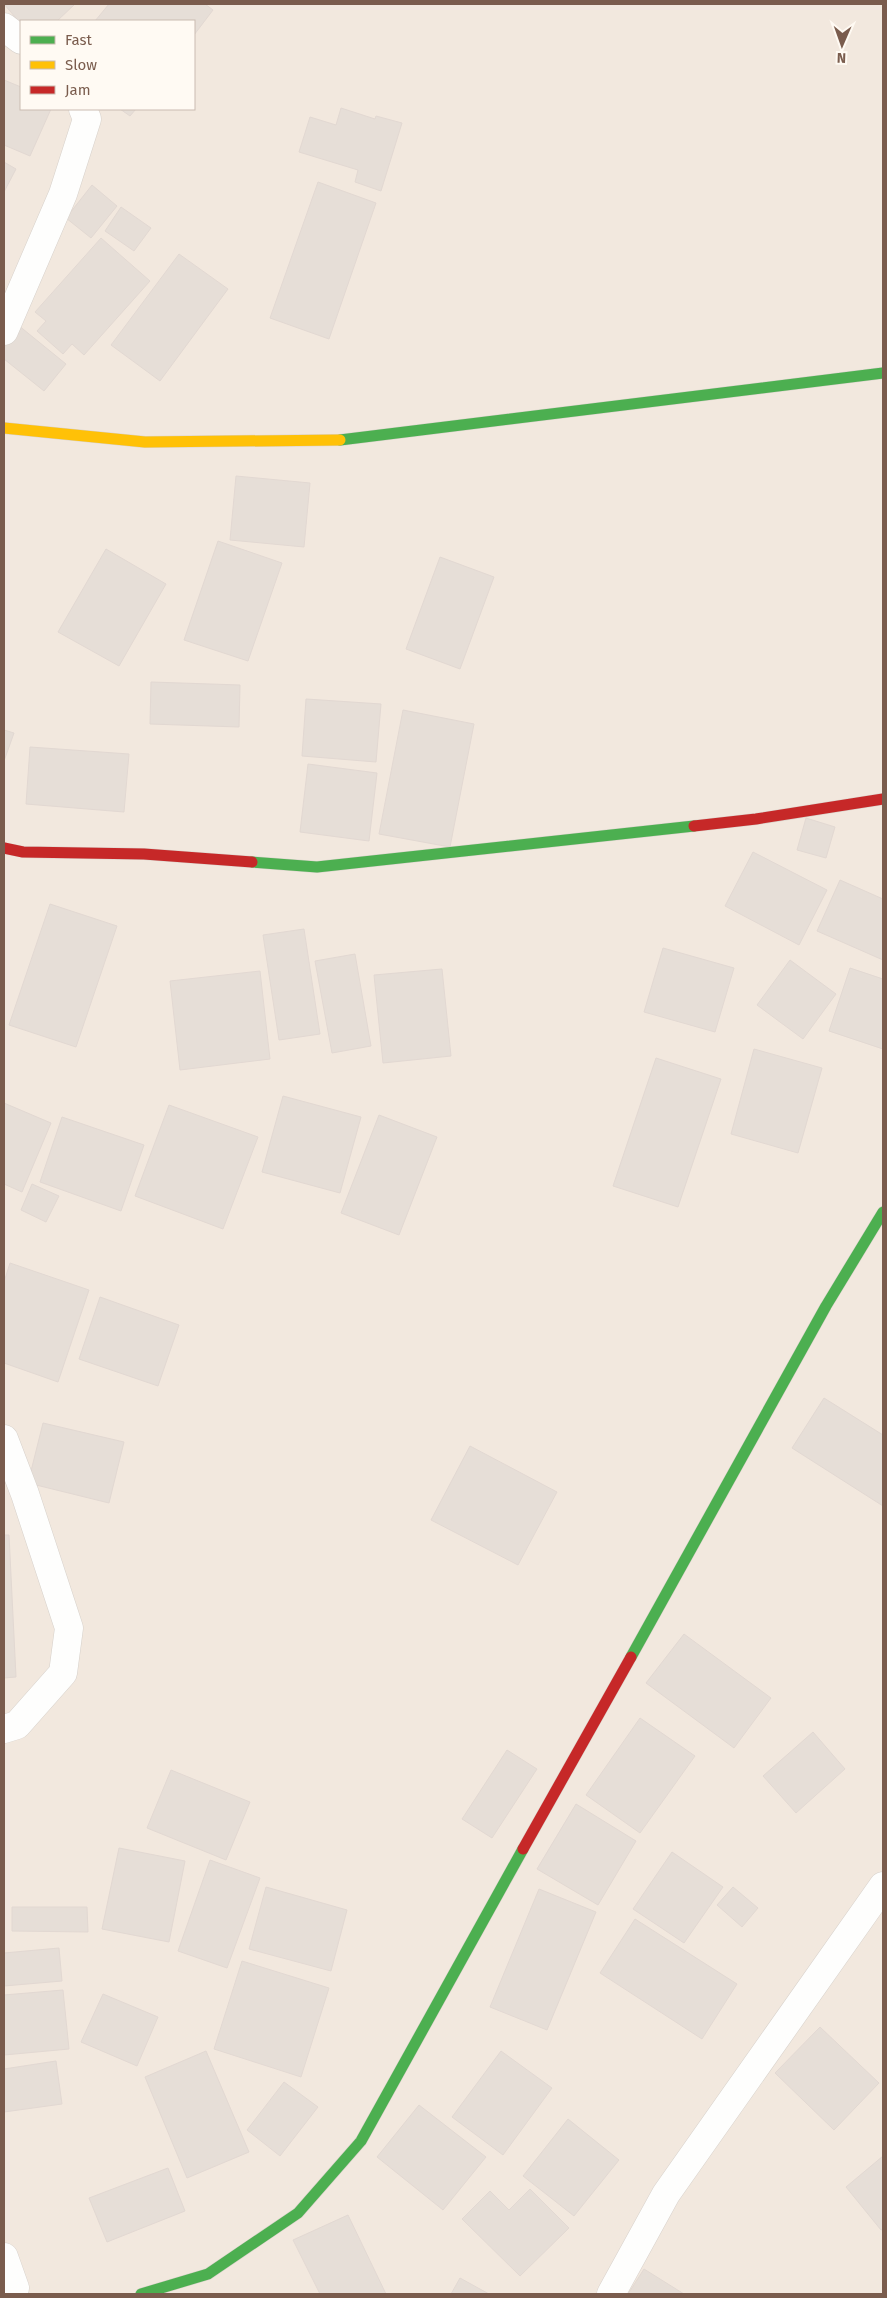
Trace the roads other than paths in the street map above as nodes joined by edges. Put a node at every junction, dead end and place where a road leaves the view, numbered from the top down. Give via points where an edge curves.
1 (4, 27) edge
2 (20, 39) edge
3 (84, 110) edge
4 (4, 331) edge
5 (883, 373) edge
6 (4, 428) edge
7 (883, 800) edge
8 (4, 848) edge
9 (883, 1212) edge
10 (4, 1439) edge
11 (4, 1729) edge
12 (883, 1886) edge
13 (4, 2257) edge
14 (11, 2294) edge
15 (141, 2294) edge
16 (611, 2294) edge

1 - 2 street
3 - 4 street via 87,119 63,194
5 - 6 street via 329,441 145,442
7 - 8 street via 756,819 318,867 144,854 23,852
9 - 15 street via 826,1306 361,2141 298,2213 208,2274
10 - 11 street via 69,1628 63,1673 17,1725
12 - 16 street via 666,2194
13 - 14 street via 15,2288

